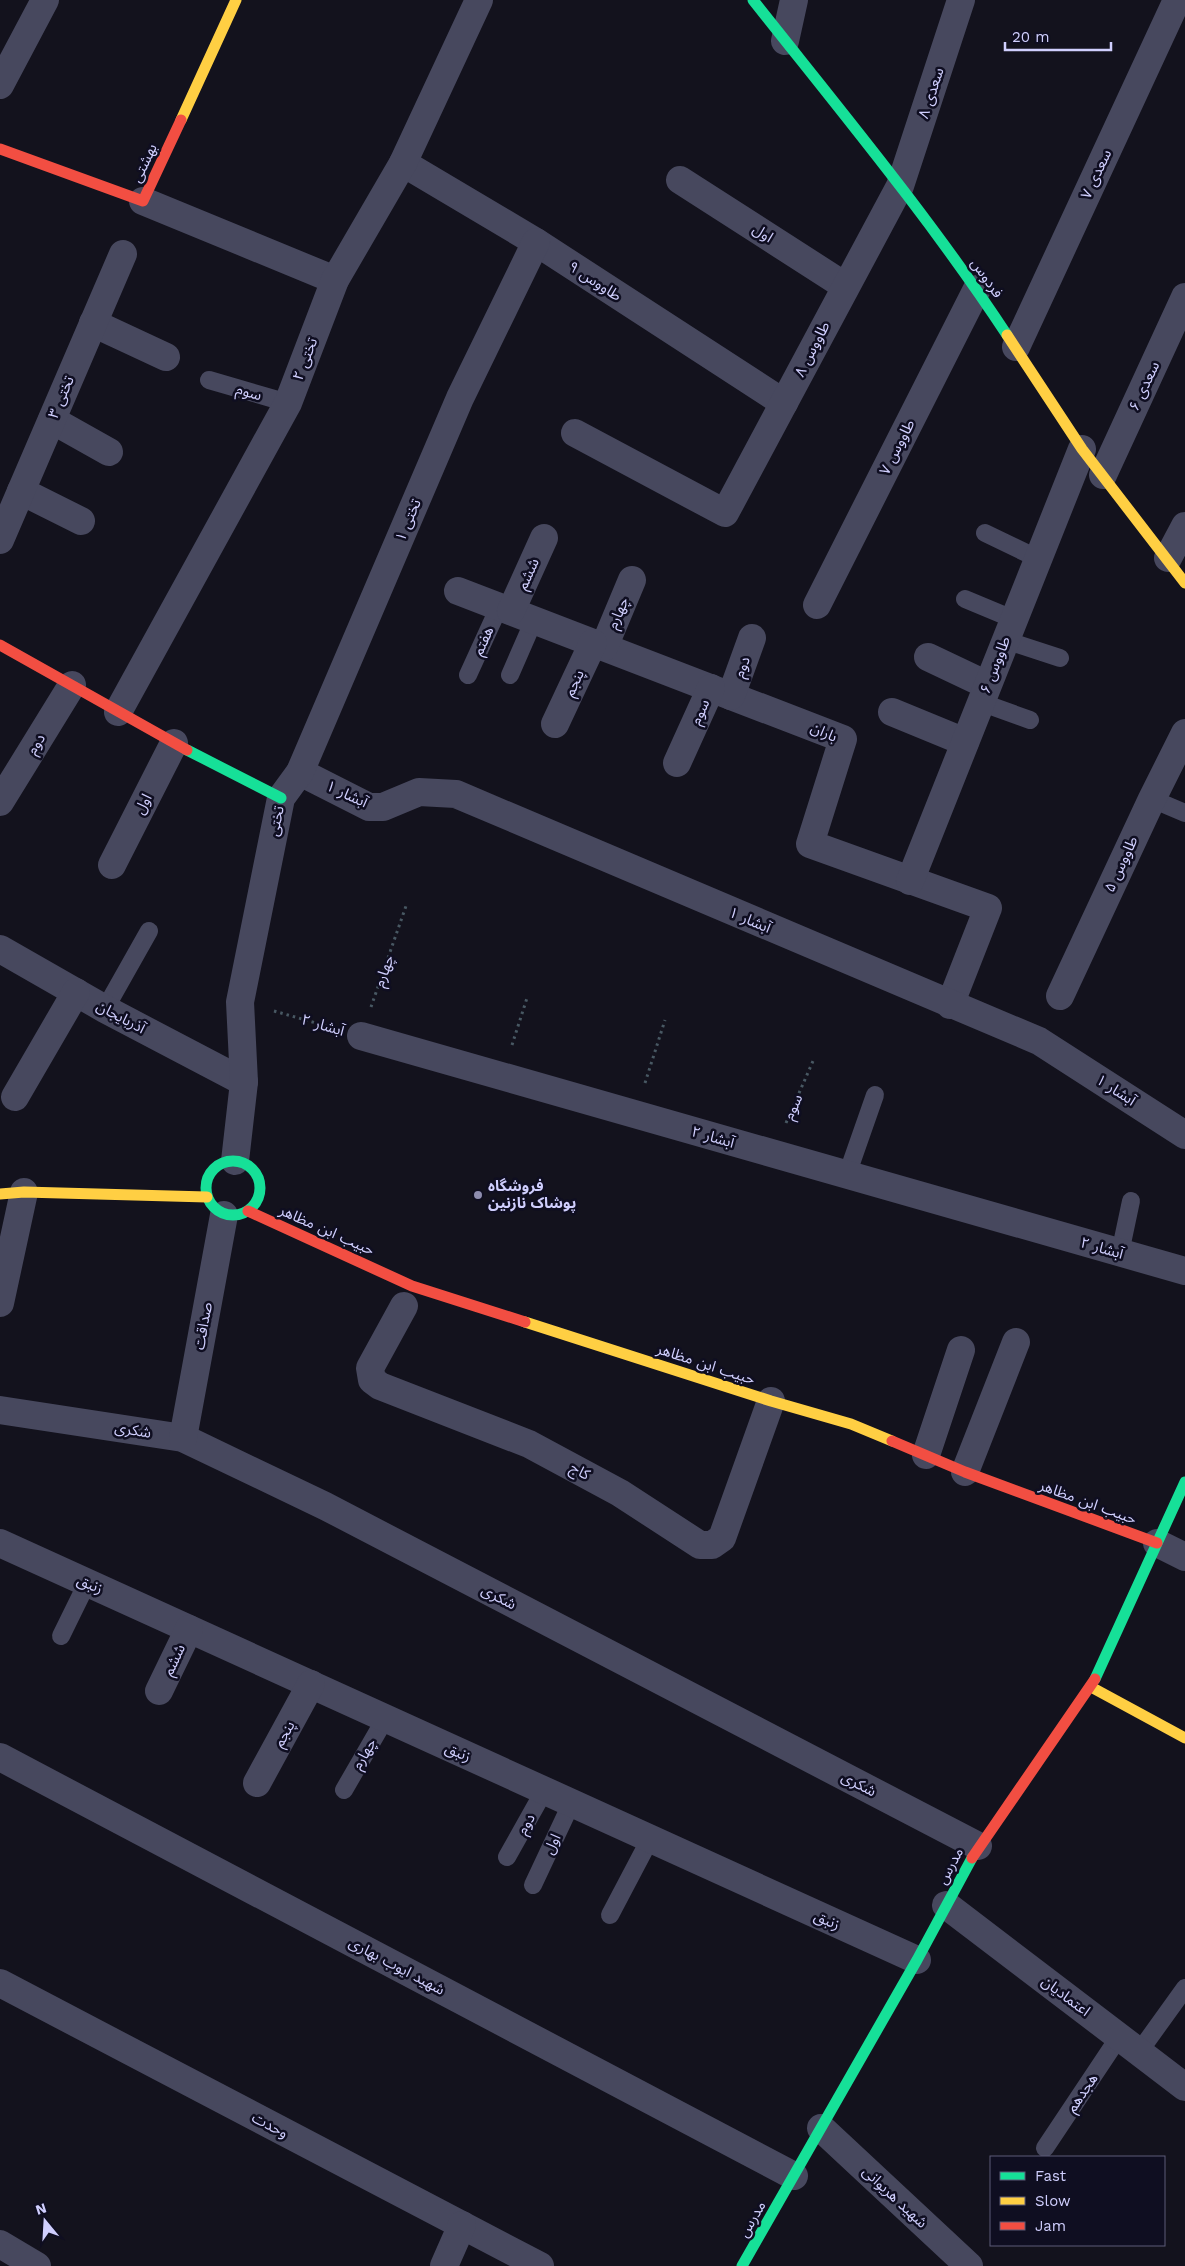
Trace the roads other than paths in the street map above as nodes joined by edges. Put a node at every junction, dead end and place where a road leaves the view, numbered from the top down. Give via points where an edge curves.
1 (45, 0) edge
2 (236, 0) edge
3 (479, 0) edge
4 (753, 0) edge
5 (794, 0) edge
6 (961, 0) edge
7 (1177, 0) edge
8 (785, 41) junction
9 (0, 85) edge
10 (0, 149) edge
11 (403, 163) junction
12 (680, 180) dead end
13 (900, 186) junction
14 (143, 201) junction
15 (536, 242) junction
16 (123, 254) dead end
17 (334, 280) junction
18 (846, 286) junction
19 (977, 289) junction
20 (1185, 297) edge
21 (93, 323) junction
22 (1016, 347) junction
23 (166, 357) dead end
24 (209, 380) dead end
25 (288, 403) junction
26 (784, 403) junction
27 (52, 420) junction
28 (575, 433) dead end
29 (1082, 449) junction
30 (109, 452) dead end
31 (1103, 475) junction
32 (21, 491) junction
33 (81, 521) dead end
34 (1185, 526) edge
35 (985, 533) dead end
36 (544, 538) dead end
37 (0, 540) edge
38 (1037, 558) junction
39 (1168, 558) junction
40 (632, 580) dead end
41 (1185, 583) edge
42 (458, 591) dead end
43 (965, 599) dead end
44 (817, 605) dead end
45 (515, 613) junction
46 (1009, 629) junction
47 (752, 638) dead end
48 (0, 645) edge
49 (598, 645) junction
50 (928, 657) dead end
51 (1060, 658) dead end
52 (468, 675) dead end
53 (510, 675) dead end
54 (72, 685) junction
55 (721, 692) junction
56 (984, 694) junction
57 (118, 712) junction
58 (892, 712) dead end
59 (1030, 720) dead end
60 (555, 724) dead end
61 (1185, 733) edge
62 (965, 742) junction
63 (174, 743) junction
64 (677, 763) dead end
65 (300, 772) junction
66 (281, 798) junction
67 (1152, 799) junction
68 (0, 802) edge
69 (1185, 813) edge
70 (112, 865) dead end
71 (910, 881) junction
72 (149, 932) dead end
73 (0, 949) edge
74 (76, 992) junction
75 (1060, 996) dead end
76 (950, 1005) junction
77 (106, 1009) junction
78 (361, 1036) road end
79 (244, 1082) junction
80 (875, 1095) dead end
81 (15, 1097) dead end
82 (1185, 1135) edge
83 (235, 1161) junction
84 (847, 1175) junction
85 (12, 1193) edge
86 (1131, 1201) dead end
87 (226, 1208) junction
88 (1120, 1253) junction
89 (1185, 1271) edge
90 (0, 1303) edge
91 (404, 1306) dead end
92 (1016, 1342) dead end
93 (961, 1350) dead end
94 (771, 1401) junction
95 (0, 1410) edge
96 (183, 1438) junction
97 (926, 1455) junction
98 (965, 1472) junction
99 (1185, 1482) edge
100 (0, 1543) edge
101 (1157, 1543) junction
102 (1185, 1557) edge
103 (87, 1583) junction
104 (189, 1629) junction
105 (61, 1636) dead end
106 (311, 1684) junction
107 (1091, 1687) junction
108 (159, 1691) dead end
109 (385, 1718) junction
110 (1185, 1738) edge
111 (0, 1757) edge
112 (257, 1783) dead end
113 (344, 1790) dead end
114 (544, 1791) junction
115 (572, 1804) junction
116 (650, 1839) junction
117 (978, 1846) junction
118 (507, 1857) dead end
119 (533, 1885) dead end
120 (946, 1905) junction
121 (610, 1915) dead end
122 (917, 1960) junction
123 (0, 1983) edge
124 (1185, 1988) edge
125 (1129, 2045) junction
126 (1185, 2087) edge
127 (821, 2128) junction
128 (1045, 2148) dead end
129 (794, 2176) junction
130 (462, 2225) junction
131 (0, 2244) edge
132 (36, 2266) edge
133 (444, 2266) edge
134 (540, 2266) edge
135 (742, 2266) edge
136 (969, 2266) edge

1 - 9 street
2 - 14 street, بهشتی
3 - 11 street, تختی ۲
4 - 8 street, فردوس
5 - 8 street
6 - 13 street, سعدی ۸
7 - 22 street, سعدی ۷
8 - 13 street, فردوس
10 - 14 street, بهشتی
11 - 15 street, طاووس ۹
11 - 17 street, تختی ۲
12 - 18 street, اول
13 - 18 street, طاووس ۸
13 - 19 street, فردوس
14 - 17 street
15 - 26 street, طاووس ۹
15 - 65 street, تختی ۱ via 460,398
16 - 21 street, تختی ۳
17 - 25 street, تختی ۲
18 - 26 street, طاووس ۸
19 - 22 street, فردوس
19 - 44 street, طاووس ۷
20 - 31 street, سعدی ۶
21 - 23 street
21 - 27 street, تختی ۳
22 - 29 street, فردوس
24 - 25 lane, سوم
25 - 57 street, تختی ۲
26 - 28 street, طاووس ۸ via 725,513
27 - 30 street
27 - 32 street, تختی ۳
29 - 31 street, فردوس
29 - 38 street, طاووس ۶
31 - 39 street, فردوس
32 - 33 street
32 - 37 street, تختی ۳
34 - 39 street
35 - 38 lane
36 - 45 street, ششم
38 - 46 street, طاووس ۶
39 - 41 street, فردوس
40 - 49 street, چهارم
42 - 45 street, باران
43 - 46 lane
45 - 49 street, باران
45 - 52 lane, هفتم
45 - 53 lane
46 - 51 lane
46 - 56 street, طاووس ۶
47 - 55 street, دوم
48 - 54 street, تختی
49 - 55 street, باران
49 - 60 street, پنجم
50 - 56 street
54 - 57 street, تختی
54 - 68 street, دوم
55 - 64 street, سوم
55 - 71 street, باران via 843,739 810,844
56 - 59 lane
56 - 62 street, طاووس ۶
57 - 63 street, تختی
58 - 62 street
61 - 67 street, طاووس ۵
62 - 71 street, طاووس ۶
63 - 66 street, تختی
63 - 70 street, اول
65 - 66 street, تختی ۱
65 - 76 street, آبشار ۱ via 369,807 384,807 419,792 456,794
66 - 79 street, تختی via 240,1002
67 - 69 lane
67 - 75 street, طاووس ۵
71 - 76 street, باران via 988,908
72 - 77 lane
73 - 74 street, آذربایجان
74 - 77 street, آذربایجان
74 - 81 street
76 - 82 street, آبشار ۱ via 1039,1042
77 - 79 street, آذربایجان
78 - 84 street, آبشار ۲
79 - 83 street, تختی
80 - 84 lane
83 - 87 street via 224,1162 215,1168 205,1186
83 - 87 street via 252,1169 260,1186 259,1196
84 - 88 street, آبشار ۲
85 - 87 street, حبیب ابن مظاهر
85 - 90 street
86 - 88 lane
87 - 94 street, حبیب ابن مظاهر via 412,1286
87 - 96 street, صداقت
88 - 89 street, آبشار ۲
91 - 94 street, کاج via 370,1368 372,1380 380,1386 529,1444 620,1492 700,1545 712,1545 722,1538
92 - 98 street
93 - 97 street
94 - 97 street, حبیب ابن مظاهر via 851,1424
95 - 96 street, شکری
96 - 117 street, شکری via 325,1506
97 - 98 street, حبیب ابن مظاهر
98 - 101 street, حبیب ابن مظاهر
99 - 101 street, مدرس
100 - 103 street, زنبق
101 - 102 street
101 - 107 street, مدرس
103 - 104 street, زنبق
103 - 105 lane
104 - 106 street, زنبق
104 - 108 street, ششم
106 - 109 street, زنبق
106 - 112 street, پنجم
107 - 110 street
107 - 117 street, مدرس
109 - 113 lane, چهارم
109 - 114 street, زنبق
111 - 129 street, شهید ایوب بهاری
114 - 115 street, زنبق
114 - 118 lane, دوم
115 - 116 street, زنبق
115 - 119 lane, اول
116 - 121 lane
116 - 122 street, زنبق
117 - 120 street, مدرس
120 - 122 street, مدرس
120 - 125 street, اعتمادیان
122 - 127 street, مدرس
123 - 130 street, وحدت
124 - 125 lane, هجدهم
125 - 126 street, اعتمادیان
125 - 128 lane, هجدهم
127 - 129 street, مدرس
127 - 136 street, شهید هریوانی
129 - 135 street, مدرس
130 - 133 street
130 - 134 street, وحدت
131 - 132 street

